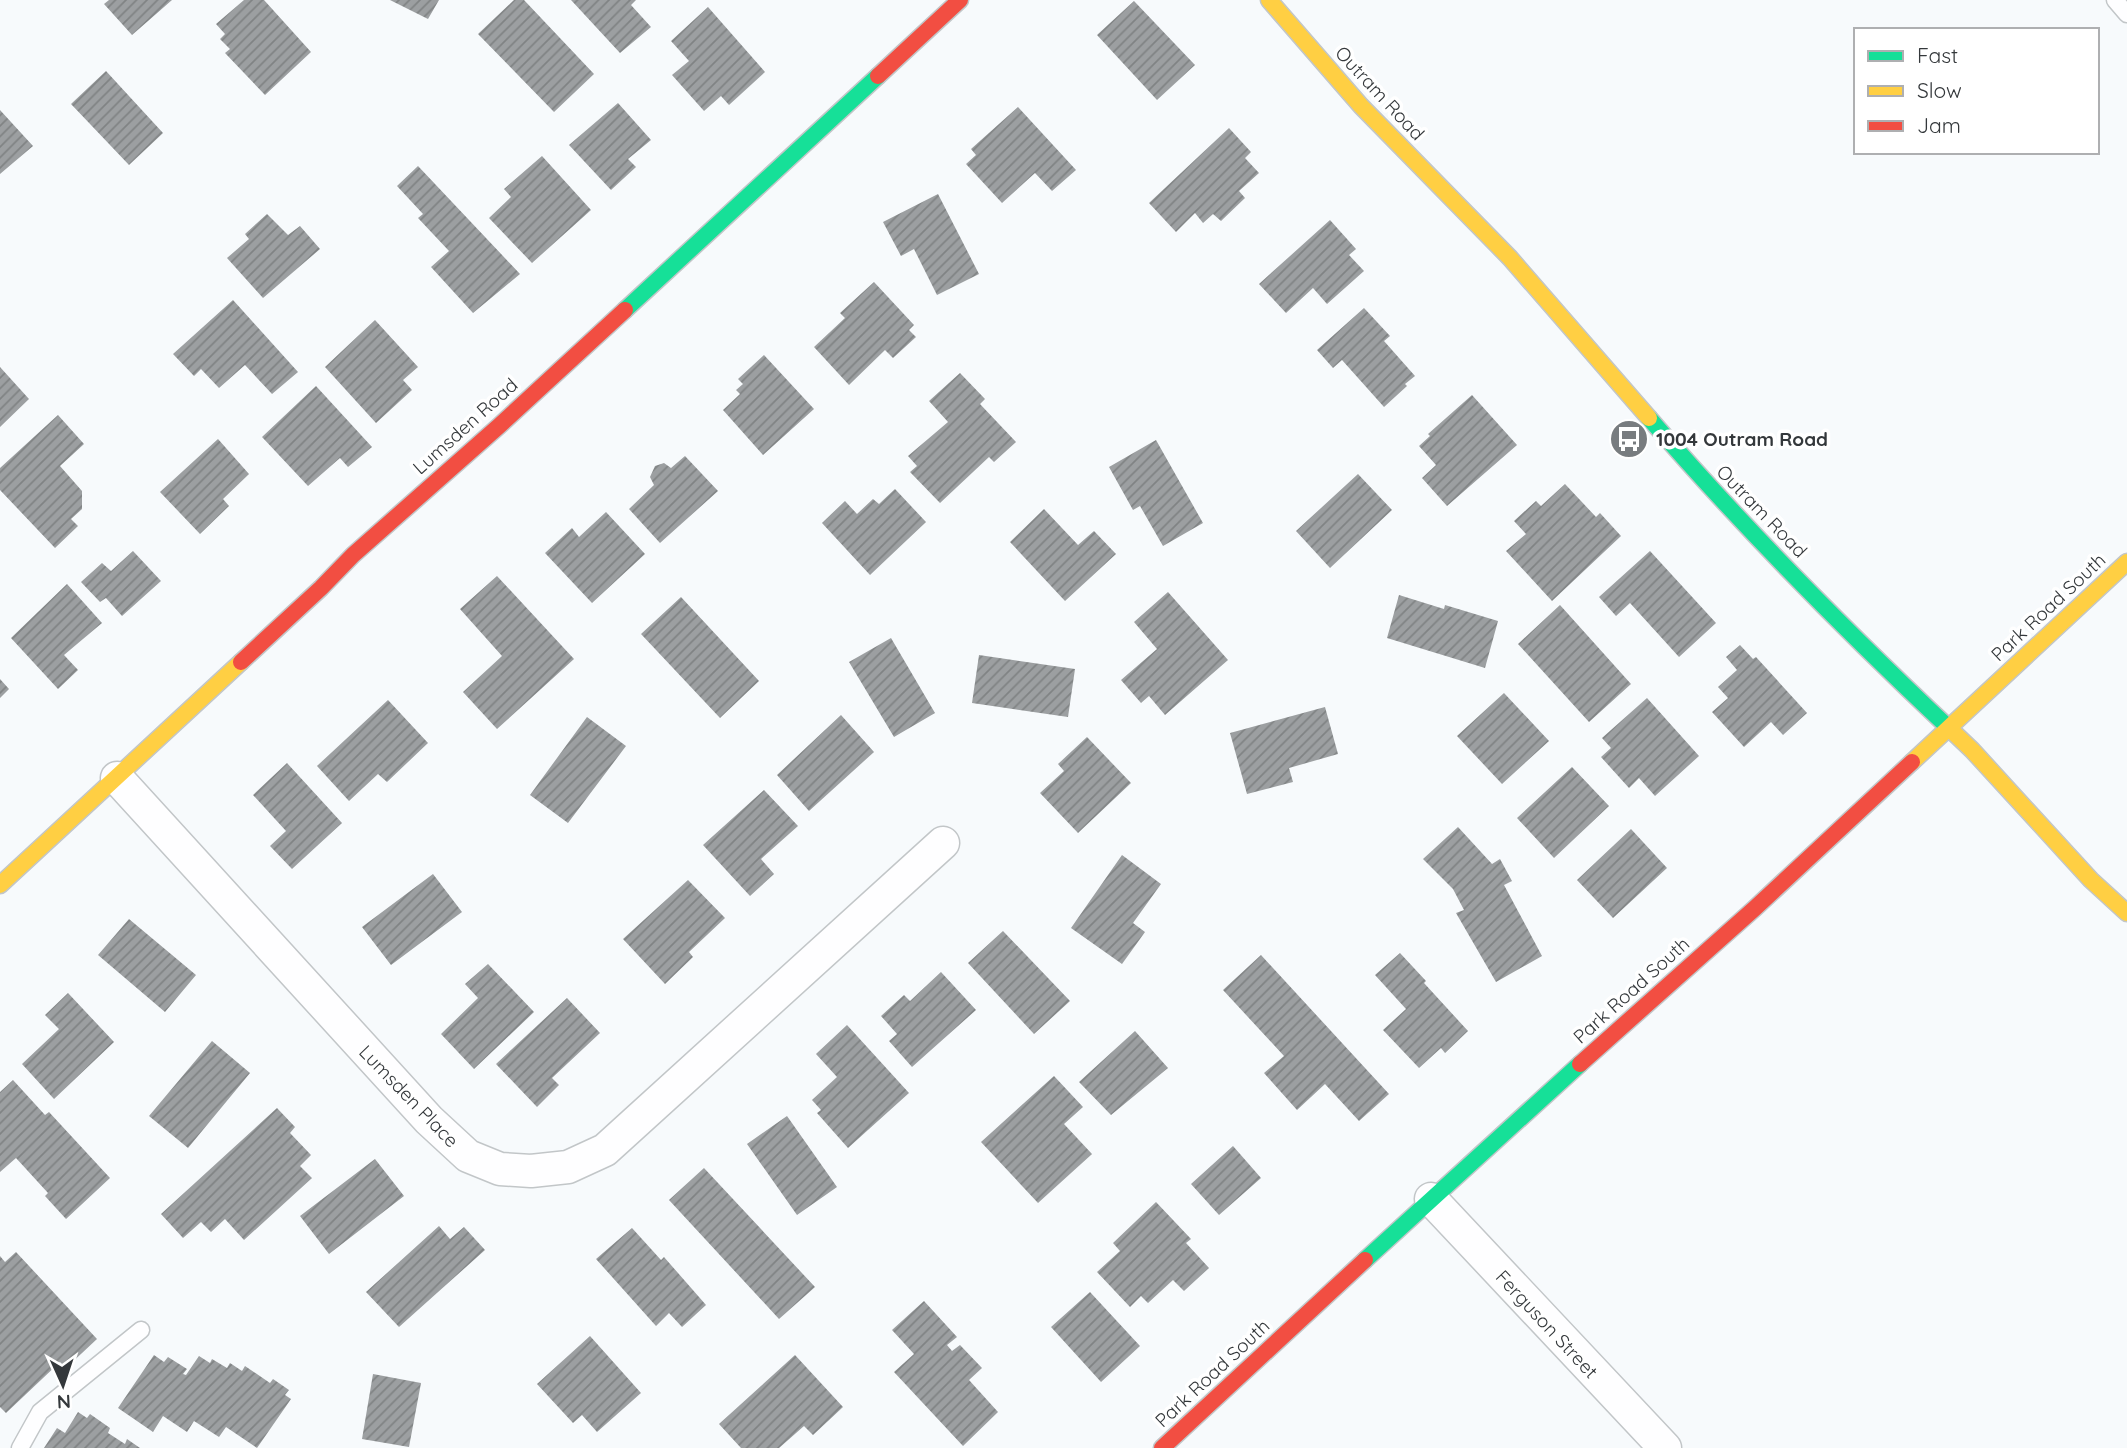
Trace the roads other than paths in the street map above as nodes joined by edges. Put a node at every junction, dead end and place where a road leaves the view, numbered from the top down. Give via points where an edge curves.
1 (960, 0) edge
2 (1269, 0) edge
3 (2115, 0) edge
4 (2127, 14) edge
5 (2127, 562) edge
6 (1949, 727) junction
7 (117, 778) junction
8 (943, 843) dead end
9 (0, 885) edge
10 (2127, 913) edge
11 (1431, 1199) junction
12 (141, 1330) dead end
13 (20, 1448) edge
14 (1162, 1448) edge
15 (1665, 1448) edge

1 - 7 street, Lumsden Road via 499,426 352,555
2 - 6 street, Outram Road via 1361,106 1510,258 1704,482
3 - 4 lane
5 - 6 street, Park Road South
6 - 10 street, Outram Road
6 - 11 street, Park Road South
7 - 8 street, Lumsden Place via 429,1120 468,1156 500,1169 568,1167 605,1150
7 - 9 street, Lumsden Road
11 - 14 street, Park Road South
11 - 15 street, Ferguson Street
12 - 13 lane via 40,1412

